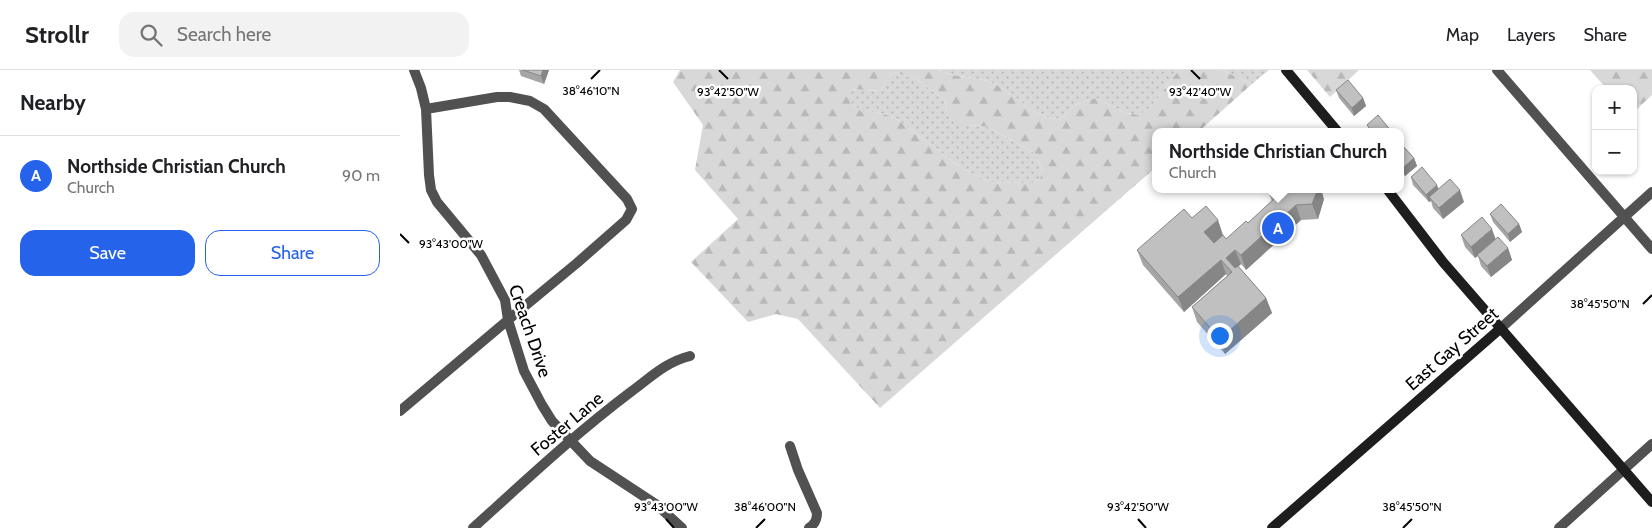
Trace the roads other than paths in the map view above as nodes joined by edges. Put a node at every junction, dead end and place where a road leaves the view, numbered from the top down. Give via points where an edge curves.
1 (414, 70) edge
2 (1286, 70) edge
3 (1497, 70) edge
4 (426, 109) junction
5 (1335, 128) edge
6 (1652, 192) edge
7 (1390, 193) edge
8 (1624, 217) junction
9 (1652, 250) edge
10 (508, 320) junction
11 (1501, 328) junction
12 (690, 356) dead end
13 (400, 411) edge
14 (570, 442) junction
15 (1652, 444) edge
16 (790, 446) dead end
17 (1623, 469) junction
18 (1652, 502) edge
19 (678, 527) edge
20 (473, 528) edge
21 (809, 528) edge
22 (1272, 528) edge
23 (1559, 528) edge

1 - 4 street, Creach Drive
2 - 5 main road
3 - 8 street
4 - 10 street, Creach Drive via 431,190 437,202 481,255 505,300
4 - 10 street via 496,97 530,101 544,109 627,199 632,209 626,220
6 - 8 street, East Gay Street
7 - 11 main road via 1443,262
8 - 9 street
8 - 11 street, East Gay Street
10 - 13 street
10 - 14 street, Creach Drive via 533,390
11 - 17 main road
11 - 22 main road, East Gay Street
12 - 14 street, Foster Lane via 657,370
14 - 19 street, Creach Drive via 590,461 657,505
14 - 20 street, Foster Lane
15 - 17 street
16 - 21 street via 817,513 814,524
17 - 18 main road
17 - 23 street

